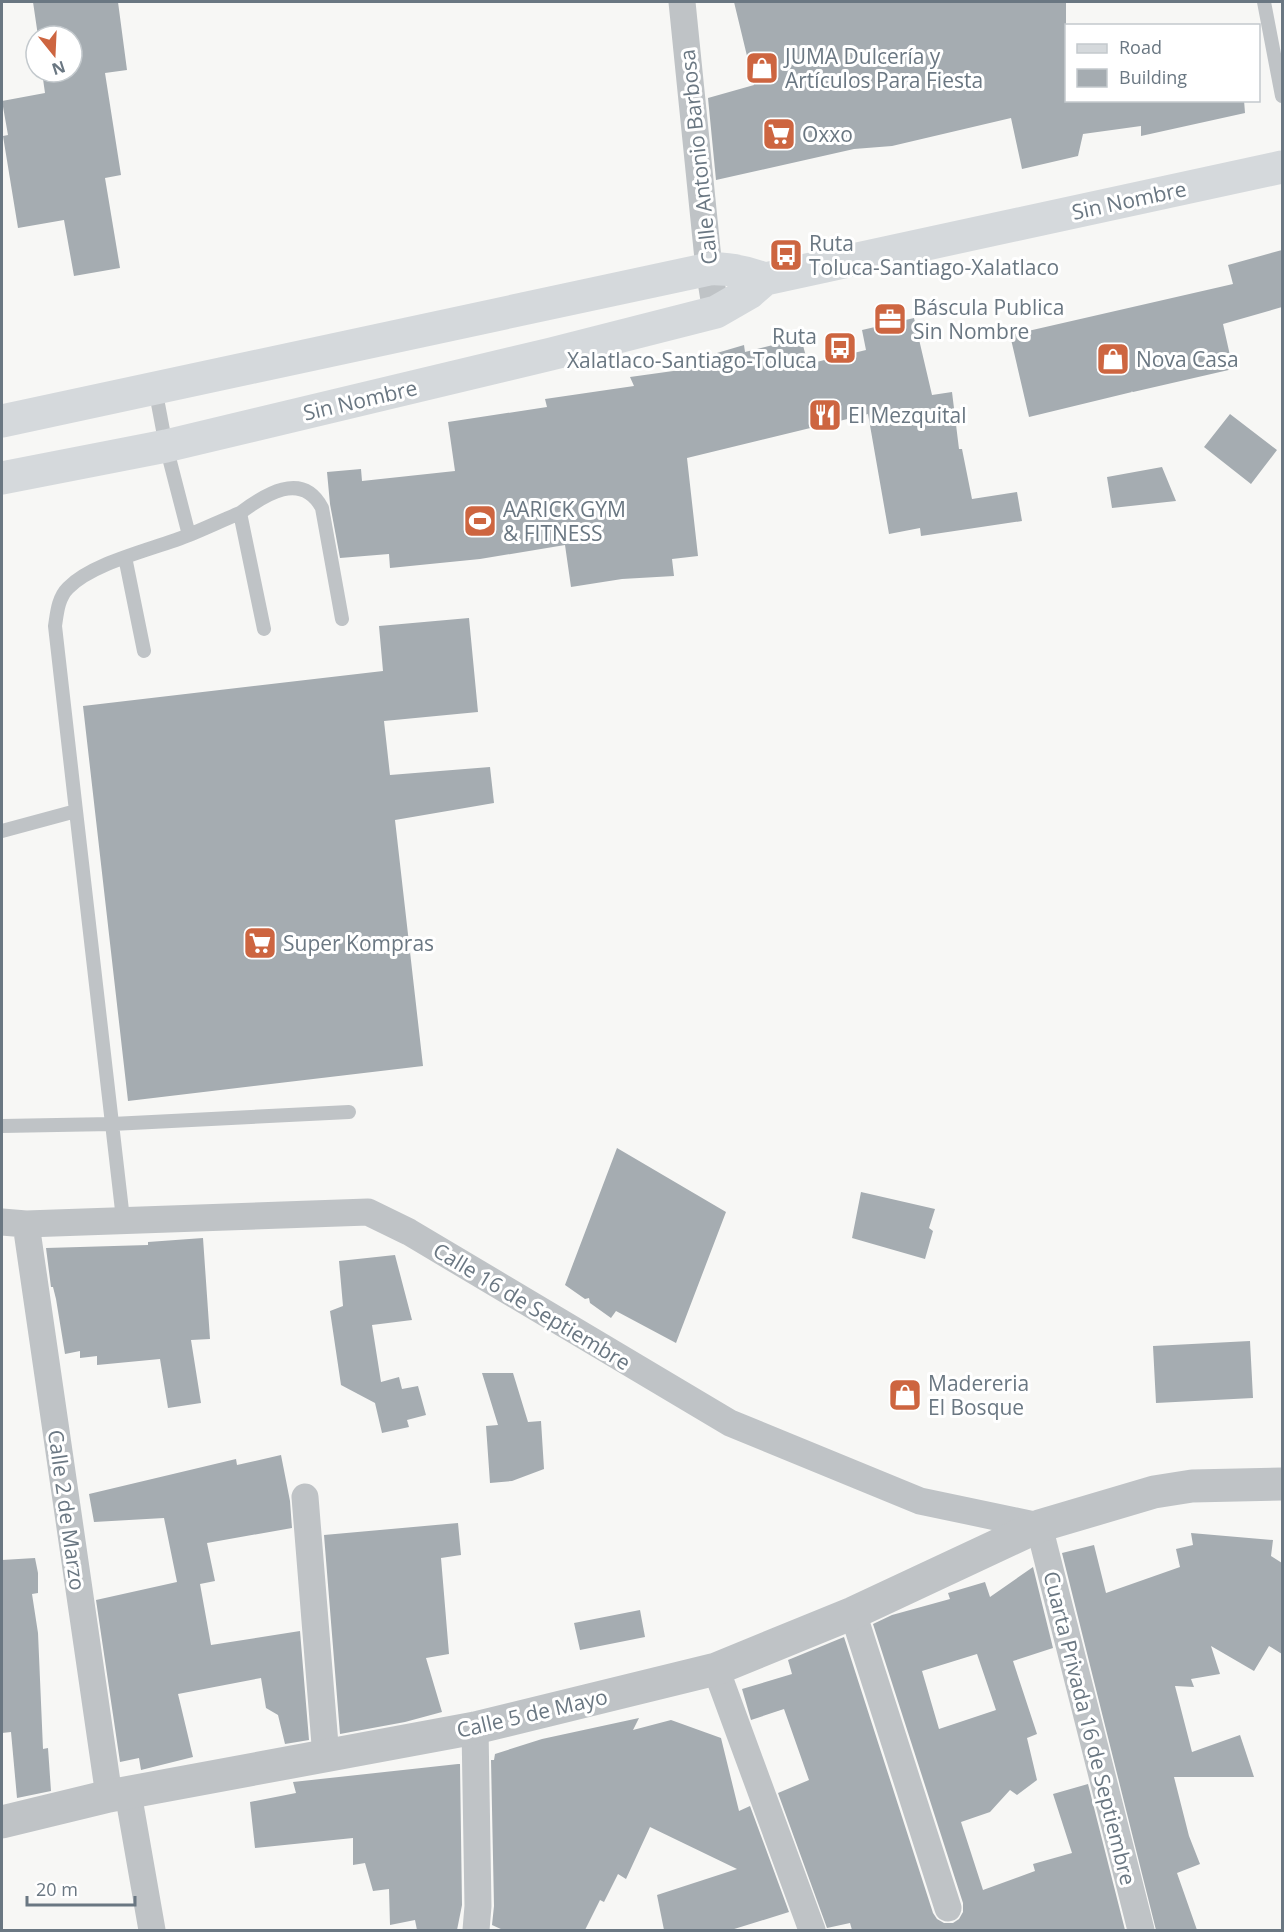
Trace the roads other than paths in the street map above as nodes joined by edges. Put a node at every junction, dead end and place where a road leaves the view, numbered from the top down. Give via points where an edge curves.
1 (682, 2) edge
2 (1264, 2) edge
3 (1282, 96) edge
4 (1282, 167) edge
5 (709, 269) junction
6 (765, 279) junction
7 (716, 312) junction
8 (155, 388) junction
9 (2, 421) edge
10 (166, 446) junction
11 (2, 478) edge
12 (240, 513) junction
13 (189, 535) junction
14 (125, 557) junction
15 (342, 619) dead end
16 (264, 629) dead end
17 (144, 651) dead end
18 (76, 811) junction
19 (2, 831) edge
20 (349, 1112) dead end
21 (112, 1124) junction
22 (2, 1126) edge
23 (123, 1219) junction
24 (14, 1223) edge
25 (1282, 1484) edge
26 (305, 1497) dead end
27 (1039, 1526) junction
28 (853, 1613) junction
29 (716, 1669) junction
30 (475, 1728) junction
31 (326, 1757) junction
32 (118, 1795) junction
33 (2, 1822) edge
34 (948, 1908) dead end
35 (152, 1930) edge
36 (476, 1930) edge
37 (812, 1930) edge
38 (1141, 1930) edge

1 - 5 street, Calle Antonio Barbosa
2 - 3 lane
4 - 6 main road, Sin Nombre
5 - 6 main road via 743,271
5 - 7 street, Calle Antonio Barbosa
5 - 8 main road
6 - 7 main road, Sin Nombre
7 - 10 main road, Sin Nombre
8 - 9 main road
8 - 10 lane
10 - 11 main road, Sin Nombre
10 - 13 lane
12 - 13 lane
12 - 15 lane via 262,497 289,488 307,490 317,499 322,508
12 - 16 lane
13 - 14 lane
14 - 17 lane
14 - 18 lane via 81,577 66,590 58,606 55,627
18 - 19 lane
18 - 21 lane
20 - 21 lane
21 - 22 lane
21 - 23 lane
23 - 24 street, Calle 16 de Septiembre
23 - 27 street, Calle 16 de Septiembre via 368,1212 409,1232 730,1423 920,1501
24 - 32 street, Calle 2 de Marzo
25 - 27 street, Calle 5 de Mayo via 1192,1486 1154,1492
26 - 31 street
27 - 28 street, Calle 5 de Mayo
27 - 38 street, Cuarta Privada 16 de Septiembre
28 - 29 street, Calle 5 de Mayo
28 - 34 street
29 - 30 street, Calle 5 de Mayo
29 - 37 street
30 - 31 street, Calle 5 de Mayo
30 - 36 street
31 - 32 street, Calle 5 de Mayo
32 - 33 street, Calle 5 de Mayo
32 - 35 street, Calle 2 de Marzo

